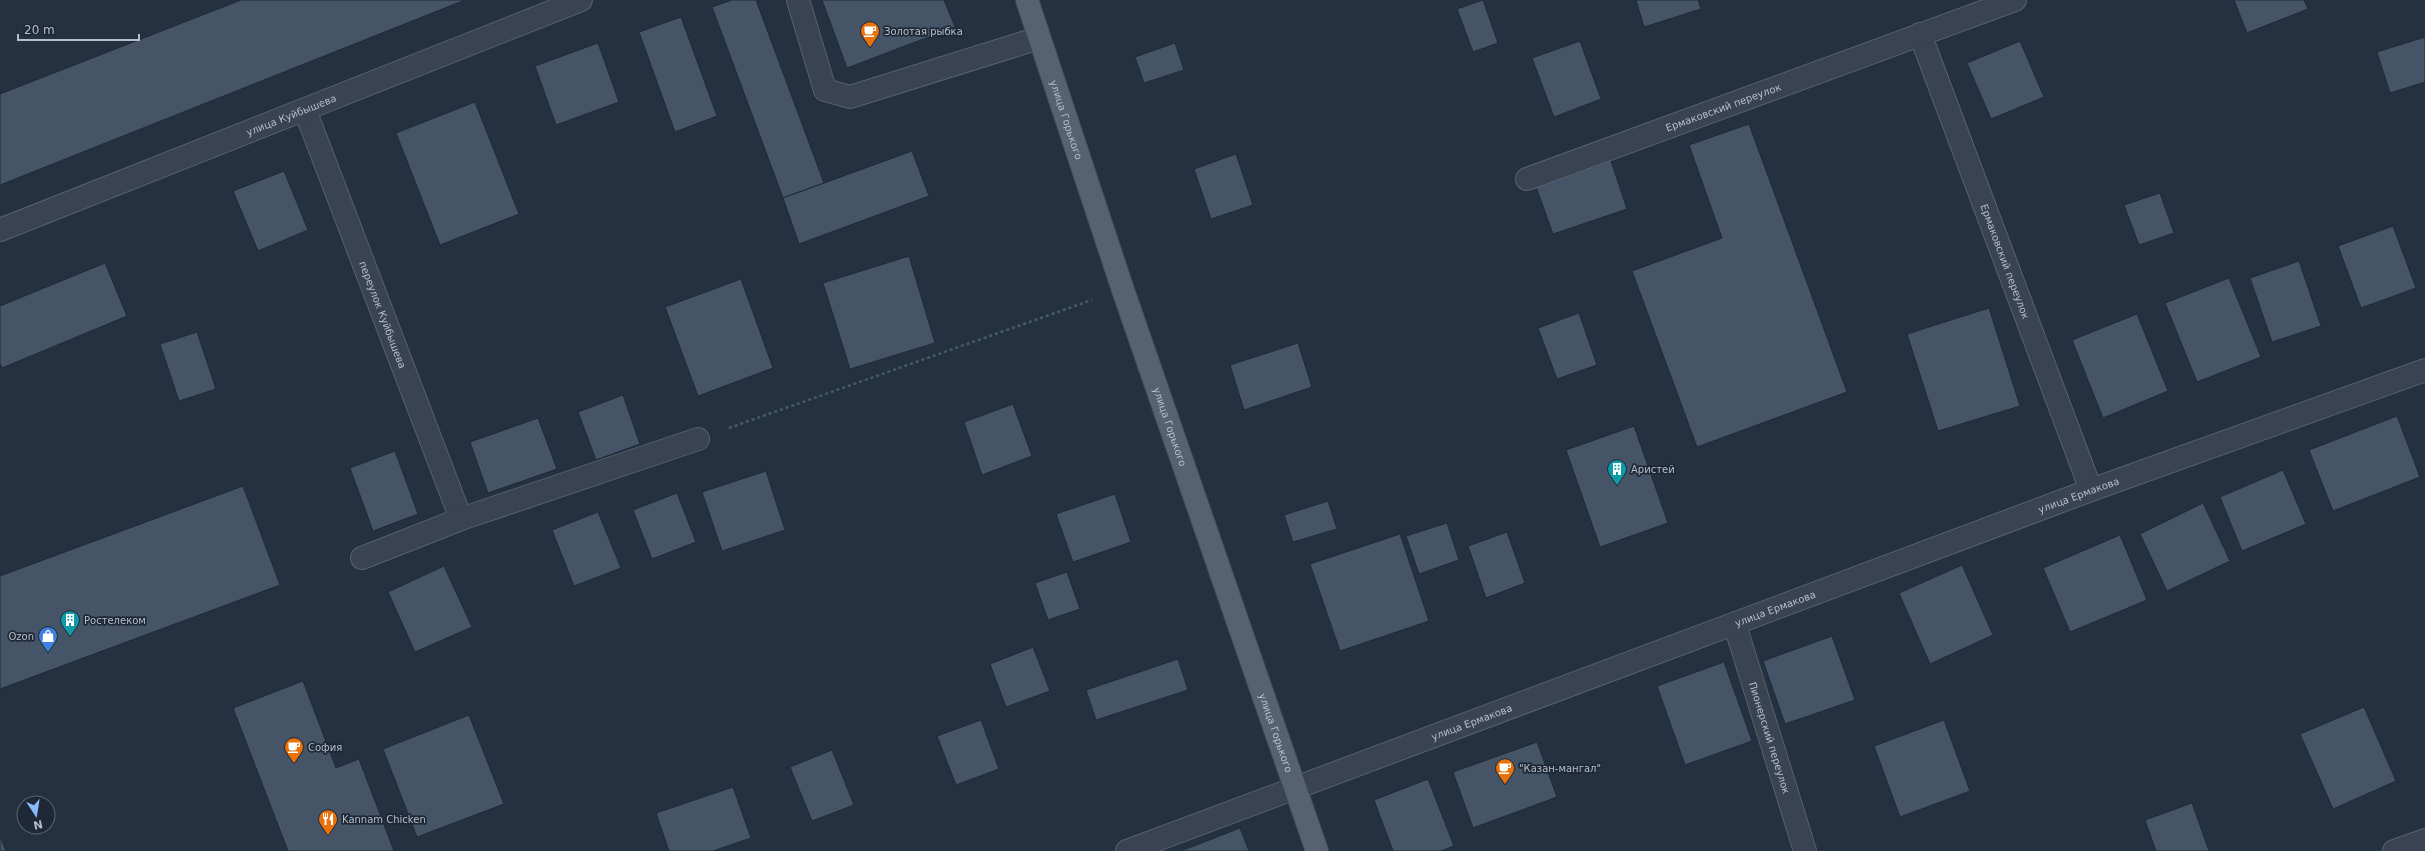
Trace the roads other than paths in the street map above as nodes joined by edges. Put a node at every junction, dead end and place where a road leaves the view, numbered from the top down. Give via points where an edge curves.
1 (581, 0) edge
2 (798, 0) edge
3 (1026, 0) edge
4 (2015, 0) edge
5 (1920, 34) junction
6 (1040, 38) junction
7 (305, 110) junction
8 (1527, 178) dead end
9 (0, 230) edge
10 (2425, 370) edge
11 (698, 440) road end
12 (2091, 490) junction
13 (460, 519) junction
14 (362, 558) dead end
15 (1735, 624) junction
16 (1297, 788) junction
17 (2425, 840) edge
18 (1127, 851) edge
19 (1317, 851) edge
20 (1805, 851) edge
21 (2394, 851) edge

1 - 7 street, улица Куйбышева
2 - 6 street via 825,90 850,96
3 - 6 main road, улица Горького
4 - 5 street, Ермаковский переулок
5 - 8 street, Ермаковский переулок
5 - 12 street, Ермаковский переулок
6 - 16 main road, улица Горького via 1122,290
7 - 9 street, улица Куйбышева
7 - 13 street, переулок Куйбышева
10 - 12 street, улица Ермакова
11 - 13 street
12 - 15 street, улица Ермакова
13 - 14 street
15 - 16 street, улица Ермакова
15 - 20 street, Пионерский переулок
16 - 18 street, улица Ермакова
16 - 19 main road, улица Горького
17 - 21 street

